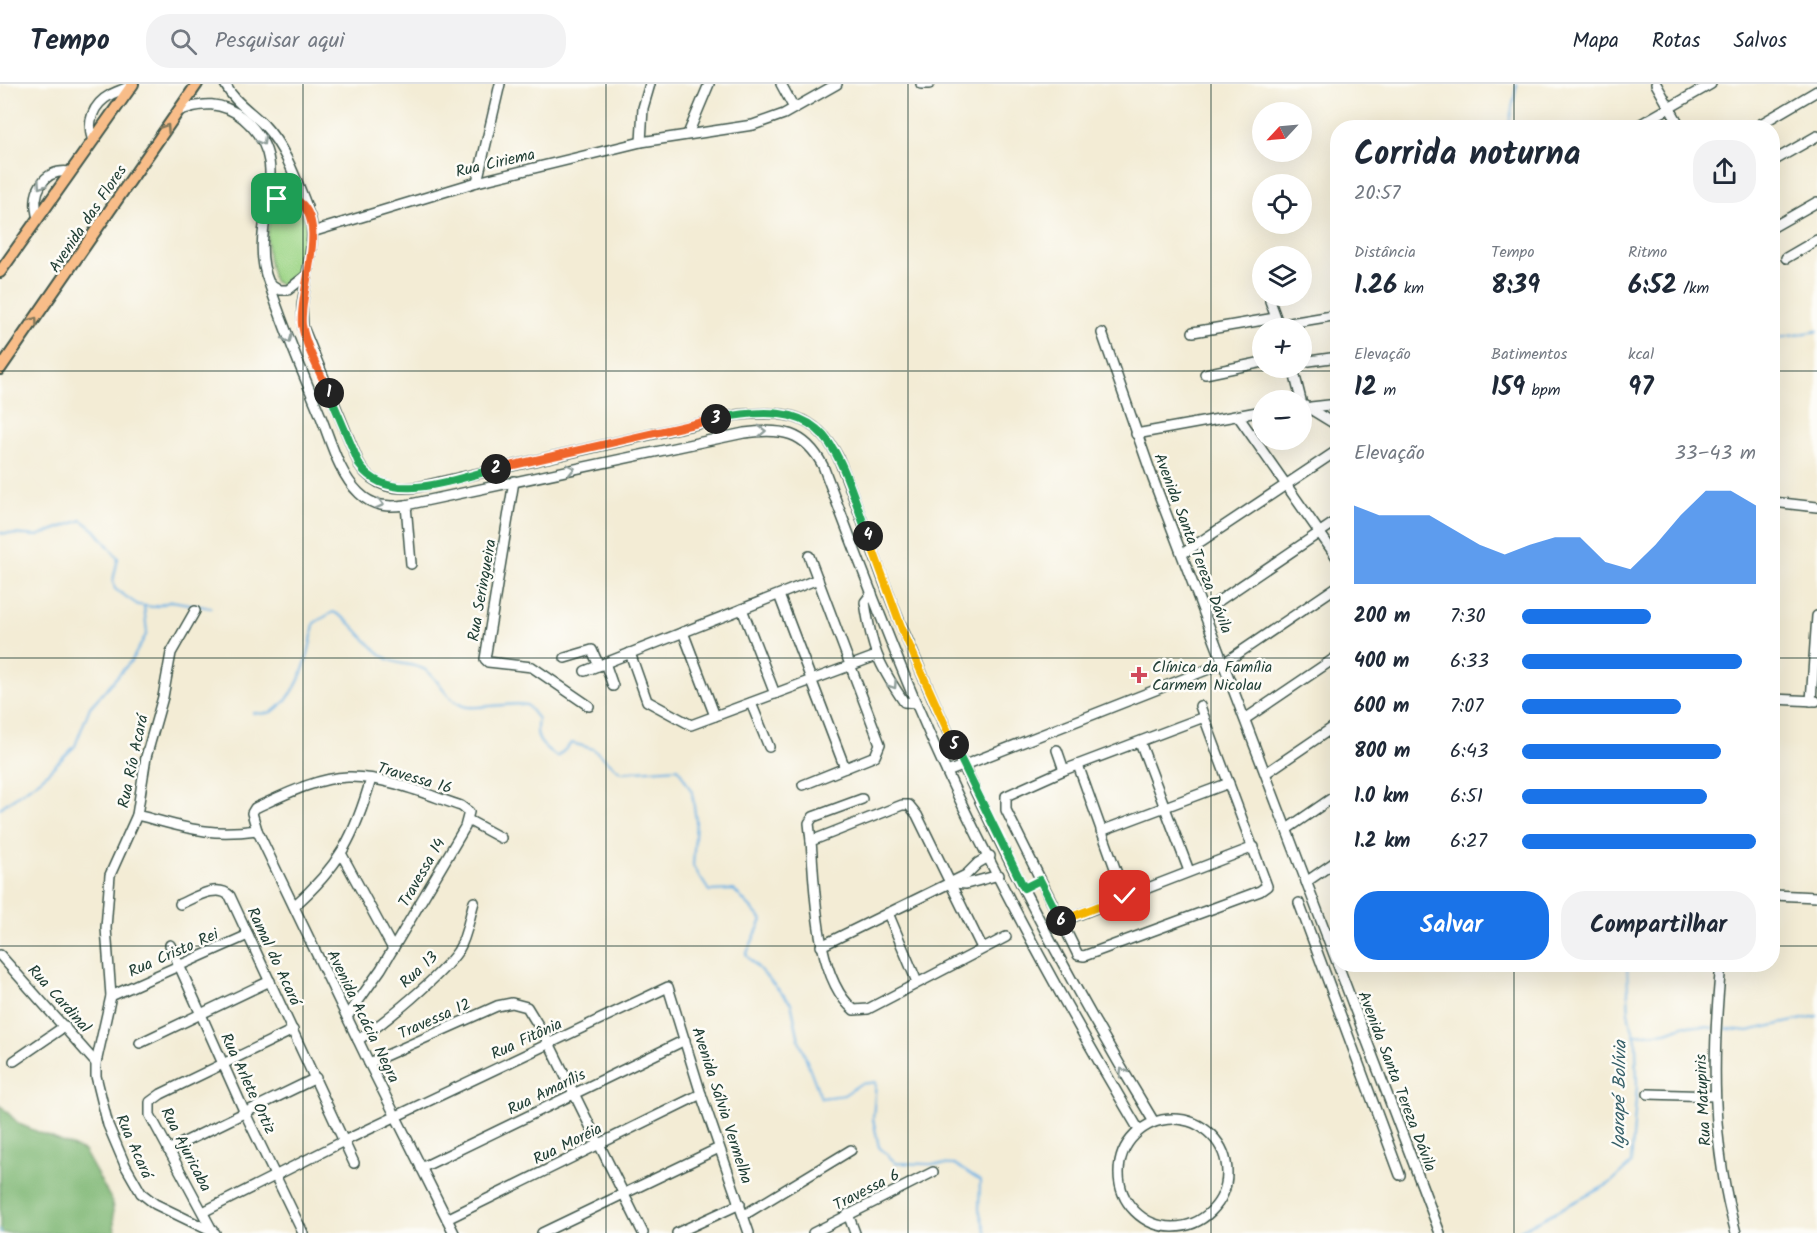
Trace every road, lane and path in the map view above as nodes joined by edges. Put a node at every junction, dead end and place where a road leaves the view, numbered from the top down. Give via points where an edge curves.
1 (197, 84) edge
2 (225, 84) edge
3 (500, 84) edge
4 (650, 84) edge
5 (709, 84) edge
6 (781, 84) edge
7 (837, 84) edge
8 (921, 84) edge
9 (928, 84) edge
10 (1656, 84) edge
11 (1711, 84) edge
12 (132, 85) edge
13 (1817, 91) edge
14 (794, 108) junction
15 (1670, 108) junction
16 (178, 111) junction
17 (1648, 120) edge
18 (1677, 120) edge
19 (1768, 120) edge
20 (688, 134) junction
21 (1817, 136) edge
22 (93, 141) junction
23 (641, 142) junction
24 (1780, 157) edge
25 (70, 172) junction
26 (477, 182) junction
27 (1817, 202) edge
28 (267, 207) junction
29 (308, 210) junction
30 (38, 218) junction
31 (1780, 223) edge
32 (312, 232) junction
33 (1817, 240) edge
34 (1786, 258) dead end
35 (0, 272) edge
36 (307, 275) junction
37 (269, 284) junction
38 (1330, 316) edge
39 (1312, 319) edge
40 (1252, 326) edge
41 (1193, 332) dead end
42 (1102, 333) dead end
43 (1330, 358) edge
44 (1312, 361) edge
45 (1252, 364) edge
46 (0, 369) edge
47 (1205, 374) dead end
48 (1312, 404) edge
49 (1330, 404) edge
50 (1312, 409) edge
51 (1252, 413) edge
52 (1238, 416) junction
53 (1330, 421) edge
54 (1136, 434) junction
55 (1330, 456) edge
56 (514, 481) junction
57 (1286, 486) junction
58 (1780, 503) edge
59 (406, 505) junction
60 (1817, 507) edge
61 (1330, 526) edge
62 (1320, 533) junction
63 (1330, 547) edge
64 (1182, 554) junction
65 (809, 556) dead end
66 (411, 564) dead end
67 (818, 579) junction
68 (1330, 591) edge
69 (872, 594) junction
70 (778, 595) junction
71 (742, 609) junction
72 (195, 611) dead end
73 (1204, 611) junction
74 (1817, 616) edge
75 (683, 632) junction
76 (630, 653) junction
77 (876, 656) junction
78 (565, 658) dead end
79 (1330, 661) edge
80 (1224, 663) junction
81 (602, 664) junction
82 (850, 665) junction
83 (585, 671) dead end
84 (811, 680) junction
85 (613, 686) dead end
86 (775, 694) junction
87 (1780, 699) edge
88 (1814, 701) edge
89 (751, 703) junction
90 (916, 703) junction
91 (1200, 705) dead end
92 (589, 706) dead end
93 (715, 716) junction
94 (1204, 717) junction
95 (1245, 719) junction
96 (1330, 729) edge
97 (1140, 742) junction
98 (769, 747) dead end
99 (1057, 750) dead end
100 (963, 765) junction
101 (1078, 765) junction
102 (845, 768) junction
103 (1064, 770) junction
104 (947, 772) junction
105 (1266, 773) junction
106 (371, 779) junction
107 (1229, 783) junction
108 (804, 785) dead end
109 (862, 799) dead end
110 (1330, 799) edge
111 (1165, 807) junction
112 (252, 811) joint
113 (137, 815) junction
114 (468, 820) junction
115 (1287, 829) junction
116 (257, 830) junction
117 (1101, 831) junction
118 (501, 838) dead end
119 (811, 841) junction
120 (1254, 847) junction
121 (342, 855) junction
122 (990, 856) junction
123 (1032, 863) junction
124 (1330, 866) edge
125 (1022, 868) dead end
126 (1189, 872) junction
127 (999, 875) junction
128 (1040, 880) junction
129 (1306, 882) junction
130 (950, 883) junction
131 (1024, 888) junction
132 (1780, 895) edge
133 (1125, 896) junction
134 (1817, 897) edge
135 (474, 902) dead end
136 (1299, 903) dead end
137 (180, 904) dead end
138 (294, 906) junction
139 (888, 913) junction
140 (1060, 922) junction
141 (248, 935) junction
142 (1330, 935) edge
143 (1006, 937) dead end
144 (1327, 937) junction
145 (170, 945) dead end
146 (1330, 945) edge
147 (821, 946) junction
148 (982, 948) junction
149 (393, 949) junction
150 (0, 955) edge
151 (179, 966) junction
152 (1340, 972) edge
153 (1720, 972) edge
154 (270, 981) junction
155 (917, 982) junction
156 (668, 987) joint
157 (111, 996) junction
158 (201, 1015) junction
159 (347, 1017) junction
160 (65, 1026) junction
161 (293, 1029) junction
162 (685, 1040) junction
163 (358, 1041) junction
164 (140, 1043) dead end
165 (549, 1043) junction
166 (1088, 1043) junction
167 (1077, 1049) dead end
168 (14, 1061) dead end
169 (96, 1063) junction
170 (223, 1063) junction
171 (369, 1063) junction
172 (316, 1078) junction
173 (575, 1094) junction
174 (701, 1094) junction
175 (1648, 1094) dead end
176 (1715, 1095) junction
177 (245, 1113) junction
178 (396, 1116) junction
179 (1154, 1122) junction
180 (1139, 1130) junction
181 (344, 1141) junction
182 (599, 1144) junction
183 (719, 1148) junction
184 (168, 1150) junction
185 (851, 1150) dead end
186 (354, 1163) dead end
187 (422, 1168) junction
188 (933, 1172) dead end
189 (1400, 1174) dead end
190 (276, 1175) junction
191 (623, 1194) junction
192 (740, 1204) junction
193 (203, 1212) junction
194 (849, 1214) junction
195 (744, 1215) junction
196 (447, 1219) junction
197 (1164, 1229) edge
198 (1183, 1229) edge
199 (214, 1232) edge
200 (303, 1233) edge
201 (454, 1233) edge
202 (542, 1233) edge
203 (643, 1233) edge
204 (677, 1233) edge
205 (749, 1233) edge
206 (813, 1233) edge
207 (855, 1233) edge
208 (1440, 1233) edge
209 (1736, 1233) edge

1 - 16 main road, Avenida das Flores
2 - 29 street via 270,133 296,177
3 - 26 street
4 - 23 street via 643,108
5 - 20 street
6 - 14 street
7 - 14 street, Rua Ciriema
8 - 9 street
10 - 15 street
11 - 15 street
12 - 22 main road
12 - 22 street via 110,95 96,108 89,124
13 - 19 street
14 - 20 street, Rua Ciriema via 753,125
15 - 17 street
15 - 18 street
16 -> 28 street via 205,104 220,105 239,115 257,132 269,156
46 -> 16 main road, Avenida das Flores
20 - 23 street, Rua Ciriema
21 - 24 street
22 - 25 main road
23 - 26 street, Rua Ciriema
25 - 30 main road
25 -> 30 street via 55,172 40,185 34,201
26 - 32 street, Rua Ciriema
27 - 31 street
28 - 29 street via 277,199 289,198 301,202
28 - 37 street via 261,254
29 - 32 street
30 - 35 main road
32 - 36 street
33 - 34 street
36 - 37 street via 288,290
36 - 100 street via 302,306 305,334 360,466 368,477 391,488 418,487 737,415 780,412 812,425 838,457 902,629
37 -> 59 street via 287,338 350,481 359,493 378,505
38 - 39 street
40 - 41 street
42 - 54 street, Avenida Santa Tereza Dávila
43 - 44 street
45 - 47 street
48 - 49 street
50 - 53 street
51 - 52 street
52 - 54 street
52 - 57 street
54 - 64 street, Avenida Santa Tereza Dávila
55 - 57 street
56 - 59 street
56 -> 69 street via 744,432 778,431 795,436 813,449 823,466
56 - 92 street, Rua Seringueira via 485,659 532,667
57 - 62 street
57 - 64 street
58 - 60 street
59 - 66 street
61 - 62 street
62 - 63 street
62 - 73 street
64 - 73 street, Avenida Santa Tereza Dávila
65 - 67 street
67 - 70 street
67 - 82 street
68 - 80 street
69 - 77 street via 865,602
69 - 90 street
70 - 71 street
70 - 84 street
71 - 75 street
71 - 86 street
72 - 113 street, Rua Río Acará via 169,661
73 - 80 street, Avenida Santa Tereza Dávila
74 - 88 street
75 - 76 street
75 - 93 street
76 - 81 street
76 - 93 street via 648,701 691,725
77 - 82 street
77 -> 90 street via 904,702
78 - 81 street via 591,650
79 - 95 street
80 - 95 street, Avenida Santa Tereza Dávila
80 - 100 street
81 - 83 street
81 - 85 street
82 - 84 street
82 - 102 street via 880,744 875,756
84 - 86 street
84 - 102 street
86 - 89 street
87 - 88 street
89 - 93 street
89 - 98 street
90 - 104 street
91 - 94 street
94 - 97 street
94 - 107 street
95 - 105 street, Avenida Santa Tereza Dávila
96 - 105 street
97 - 101 street
97 - 111 street
99 - 103 street
100 - 104 street
100 - 131 street
101 - 103 street
101 - 117 street
102 - 108 street
103 - 123 street via 1011,791 1004,800
104 - 122 street
105 - 115 street, Avenida Santa Tereza Dávila
106 - 112 street, Travessa 16 via 349,777 319,783
106 - 114 street, Travessa 16 via 466,809
106 - 121 street
107 - 111 street
107 - 120 street
109 - 119 street via 810,819
110 - 115 street
111 - 117 street
111 - 126 street
112 - 116 street, Avenida Acácia Negra
113 - 116 street via 202,832
113 - 157 street, Rua Río Acará via 110,875 106,928
114 - 118 street
114 - 149 street, Travessa 14
115 - 129 street, Avenida Santa Tereza Dávila
116 - 138 street, Avenida Acácia Negra
117 - 133 street
119 - 130 street via 909,806
119 - 147 street
120 - 126 street
120 - 140 street via 1267,886 1260,891 1084,956 1076,952
121 - 138 street
121 - 149 street, Travessa 14
122 - 127 street
122 - 130 street
123 - 125 street
123 - 128 street
124 - 129 street
126 - 133 street
127 - 130 street via 966,884
127 - 166 street
128 - 131 street
128 - 140 street
129 - 144 street, Avenida Santa Tereza Dávila
130 - 139 street
130 - 148 street
179 -> 131 street
132 - 134 street
133 - 140 street
135 - 163 street, Rua 13 via 462,942 452,957
136 - 189 street
137 - 141 street, Ramal do Acará via 216,890 224,891
138 - 159 street, Avenida Acácia Negra
139 - 147 street
139 - 155 street
141 - 151 street, Rua Cristo Rei
141 - 154 street, Ramal do Acará
142 - 144 street
143 - 148 street
144 - 146 street, Avenida Santa Tereza Dávila
145 - 151 street, Rua Arlete Ortiz
147 - 155 street via 841,993 850,1007 859,1011
148 - 155 street
149 - 159 street, Travessa 14
150 - 160 street, Rua Cardinal
151 - 157 street, Rua Cristo Rei
151 - 158 street, Rua Arlete Ortiz
152 - 208 street, Avenida Santa Tereza Dávila
153 - 176 street, Rua Matupiris
154 - 158 street
154 - 161 street, Ramal do Acará
156 - 162 street, Avenida Sálvia Vermelha
156 - 165 street, Rua Fitônia
157 - 169 street, Rua Río Acará
158 - 164 street
158 - 170 street, Rua Arlete Ortiz
159 - 163 street, Avenida Acácia Negra
160 - 168 street
160 - 169 street, Rua Cardinal
161 - 170 street
161 - 172 street, Ramal do Acará
162 - 173 street, Rua Amarílis
162 - 174 street, Avenida Sálvia Vermelha
163 - 171 street, Avenida Acácia Negra
165 - 171 street, Travessa 12 via 530,1010 513,1003 497,1006
165 - 173 street
165 - 178 street, Rua Fitônia
166 - 167 street
166 - 180 street via 1089,1056
169 - 199 street, Rua Acará via 101,1102 136,1185 155,1204
170 - 177 street, Rua Arlete Ortiz
170 - 184 street, Rua Ajuricaba via 152,1099 150,1115
171 - 178 street, Avenida Acácia Negra
172 - 177 street
172 - 181 street, Ramal do Acará
173 - 182 street
173 - 187 street, Rua Amarílis
174 - 182 street, Rua Moréia
174 - 183 street, Avenida Sálvia Vermelha
175 - 176 street
176 - 209 street, Rua Matupiris via 1722,1180
177 - 184 street
177 - 190 street, Rua Arlete Ortiz
178 - 181 street, Rua Fitônia
178 - 187 street, Avenida Acácia Negra
179 - 180 street
179 - 198 street via 1178,1118 1201,1126 1218,1143 1225,1158 1226,1182 1217,1204
180 - 197 street via 1122,1155 1121,1186 1136,1212
181 - 186 street
181 - 190 street, Rua Fitônia
182 - 191 street
182 - 196 street, Rua Moréia
183 - 191 street
183 - 192 street, Avenida Sálvia Vermelha
184 - 193 street, Rua Ajuricaba
185 - 195 street
187 - 196 street, Avenida Acácia Negra
188 - 194 street, Travessa 6
190 - 193 street
190 - 200 street, Rua Arlete Ortiz
191 - 202 street
191 - 203 street
192 - 195 street, Avenida Sálvia Vermelha
192 - 204 street
193 - 199 street
194 - 206 street, Travessa 6
194 - 207 street
195 - 205 street, Avenida Sálvia Vermelha
196 - 201 street, Avenida Acácia Negra
197 - 198 street

